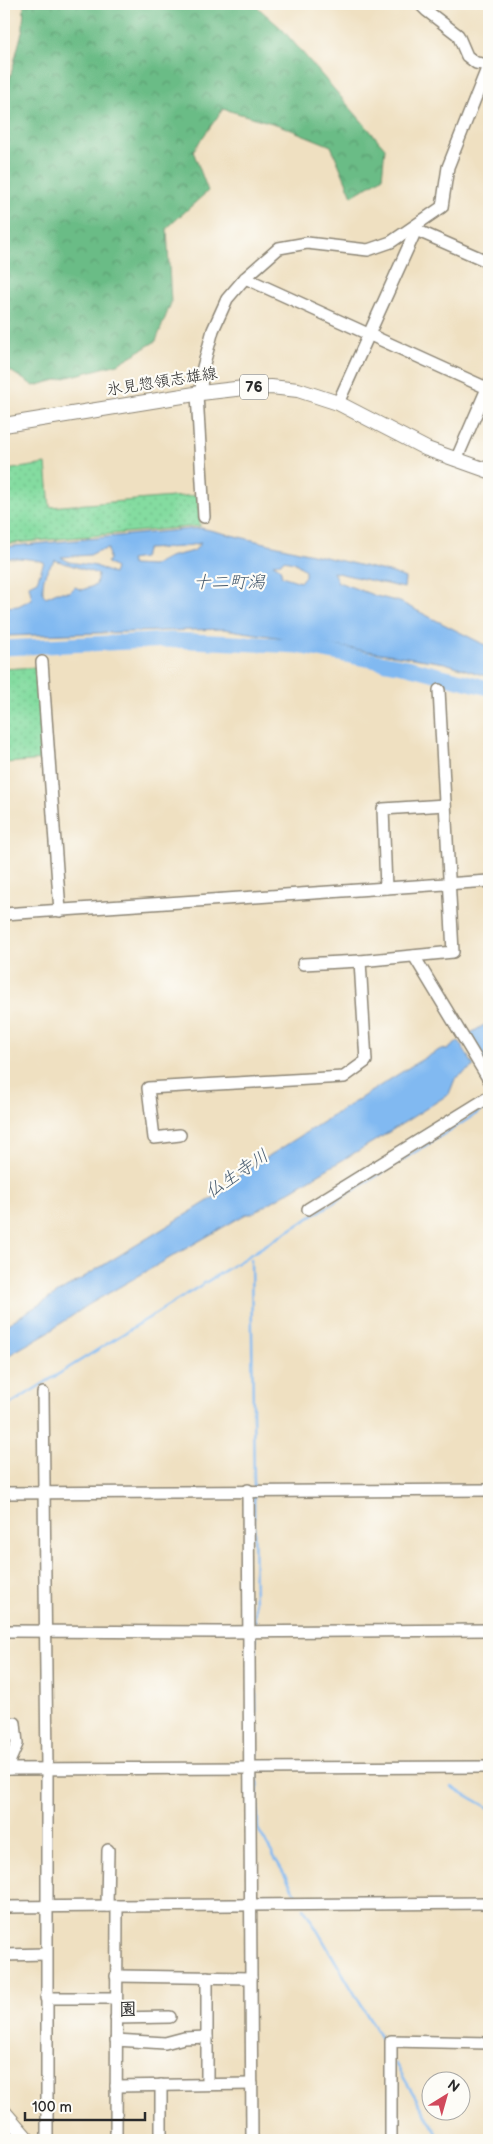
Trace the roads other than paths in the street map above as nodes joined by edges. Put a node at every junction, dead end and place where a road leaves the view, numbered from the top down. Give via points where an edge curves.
1 (420, 4) edge
2 (489, 66) edge
3 (415, 229) junction
4 (489, 262) edge
5 (245, 278) junction
6 (369, 333) junction
7 (489, 387) edge
8 (199, 394) junction
9 (338, 402) junction
10 (4, 425) edge
11 (456, 460) junction
12 (489, 471) edge
13 (204, 517) dead end
14 (42, 662) dead end
15 (439, 690) dead end
16 (444, 805) junction
17 (489, 881) edge
18 (448, 885) junction
19 (386, 888) junction
20 (60, 910) junction
21 (4, 914) edge
22 (414, 956) junction
23 (360, 961) junction
24 (303, 964) dead end
25 (488, 1079) edge
26 (489, 1097) edge
27 (180, 1135) dead end
28 (308, 1209) dead end
29 (43, 1393) dead end
30 (248, 1490) junction
31 (489, 1490) edge
32 (4, 1493) edge
33 (45, 1493) junction
34 (44, 1630) junction
35 (489, 1630) edge
36 (4, 1631) edge
37 (249, 1632) junction
38 (15, 1723) dead end
39 (489, 1766) edge
40 (250, 1767) junction
41 (47, 1768) junction
42 (7, 1769) edge
43 (108, 1850) dead end
44 (489, 1903) edge
45 (251, 1904) junction
46 (112, 1906) junction
47 (4, 1907) edge
48 (46, 1907) junction
49 (46, 1954) junction
50 (4, 1955) edge
51 (116, 1976) junction
52 (207, 1977) junction
53 (251, 1978) junction
54 (46, 1998) junction
55 (116, 1998) junction
56 (170, 2017) dead end
57 (116, 2018) junction
58 (207, 2037) junction
59 (116, 2040) junction
60 (489, 2043) edge
61 (207, 2084) junction
62 (252, 2084) junction
63 (161, 2085) junction
64 (116, 2086) junction
65 (4, 2112) edge
66 (161, 2134) dead end
67 (28, 2140) edge
68 (47, 2140) edge
69 (116, 2140) edge
70 (252, 2140) edge
71 (391, 2140) edge

1 - 2 street via 458,35 467,56 476,63
2 - 3 street via 448,167 442,207
3 - 4 street
3 - 5 street via 368,250 307,243 280,248
3 - 6 street
5 - 6 street
5 - 8 street via 227,299 213,330
6 - 7 street
6 - 9 street
7 - 11 street
8 - 9 main road, 氷見惣領志雄線 / 76 via 271,387 298,390
8 - 10 main road, 氷見惣領志雄線 / 76
8 - 13 street
9 - 11 main road, 氷見惣領志雄線 / 76 via 427,450
11 - 12 main road, 氷見惣領志雄線 / 76
14 - 20 street
15 - 16 street
16 - 18 street
16 - 19 street via 383,809
17 - 18 street
18 - 19 street
18 - 22 street via 453,952
19 - 20 street
20 - 21 street
22 - 23 street
22 - 25 street
23 - 24 street
23 - 27 street via 366,1061 344,1077 148,1088 154,1138
26 - 28 street
29 - 33 street
30 - 31 street
30 - 33 street
30 - 37 street
32 - 33 street
33 - 34 street
34 - 36 street
34 - 37 street
34 - 41 street
35 - 37 street
37 - 40 street
38 - 42 street via 17,1744
39 - 40 street
40 - 41 street
40 - 45 street
41 - 42 street
41 - 48 street
43 - 46 street
44 - 45 street
45 - 46 street
45 - 53 street
46 - 48 street
46 - 51 street
47 - 48 street
48 - 49 street
49 - 50 street
49 - 54 street
51 - 52 street
51 - 55 street
52 - 53 street
52 - 58 street
53 - 62 street
54 - 55 street
54 - 68 street
55 - 57 street
56 - 57 street
57 - 59 street
58 - 59 street via 165,2042
58 - 61 street
59 - 64 street
60 - 71 street via 390,2041
61 - 62 street
61 - 63 street
62 - 70 street
63 - 64 street
63 - 66 street
64 - 69 street
65 - 67 main road

